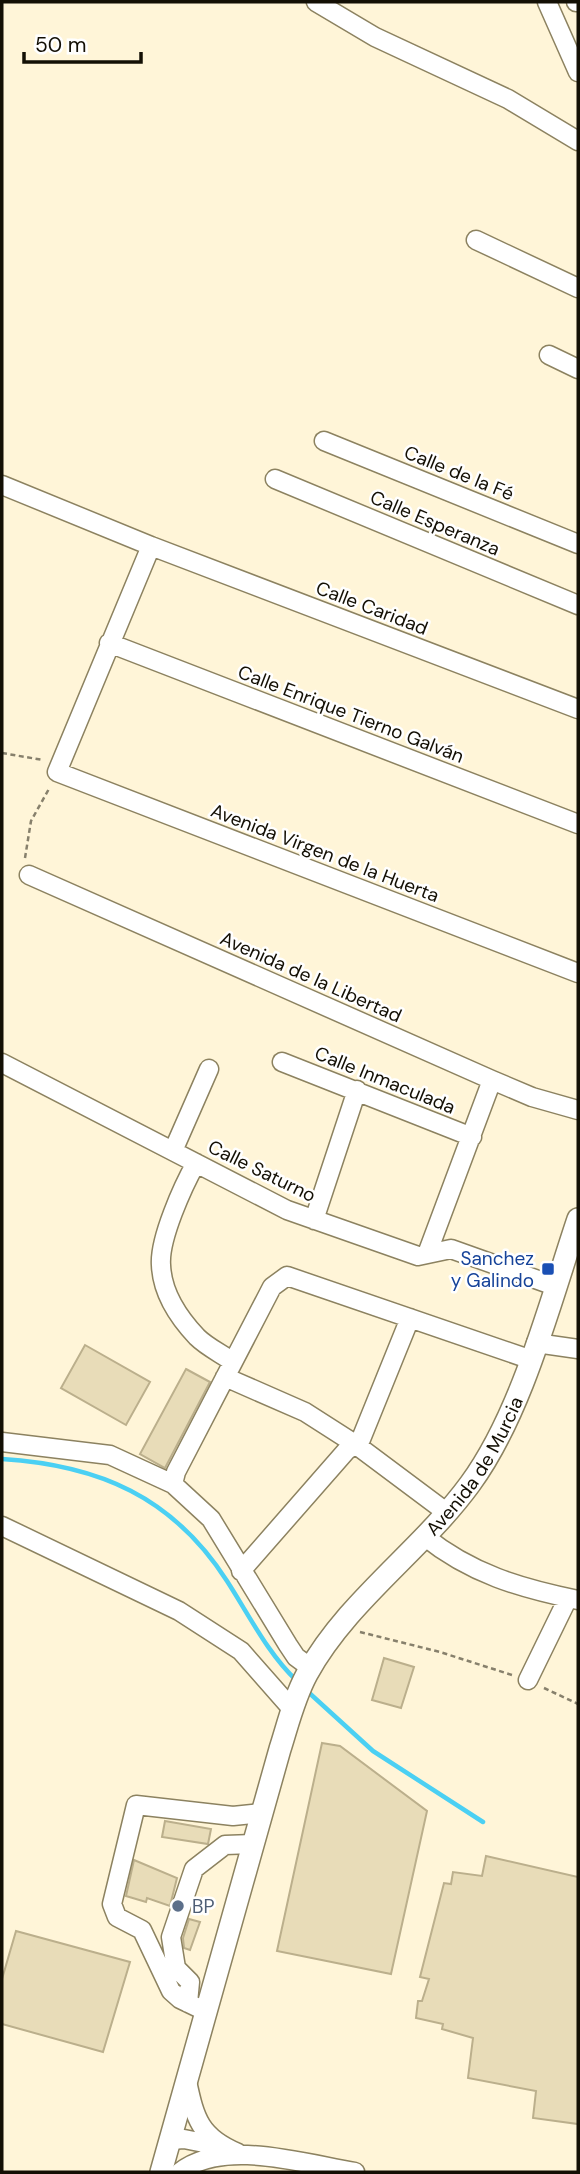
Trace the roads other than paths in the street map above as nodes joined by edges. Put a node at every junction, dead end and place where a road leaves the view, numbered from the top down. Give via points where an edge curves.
1 (316, 2) edge
2 (547, 2) edge
3 (578, 72) edge
4 (578, 141) edge
5 (476, 240) dead end
6 (578, 288) edge
7 (549, 355) dead end
8 (578, 369) edge
9 (324, 441) dead end
10 (275, 479) dead end
11 (2, 485) edge
12 (578, 544) edge
13 (151, 546) junction
14 (578, 605) edge
15 (109, 643) junction
16 (578, 709) edge
17 (578, 824) edge
18 (29, 875) road end
19 (578, 973) edge
20 (282, 1062) dead end
21 (2, 1063) edge
22 (209, 1069) dead end
23 (492, 1080) junction
24 (357, 1090) junction
25 (578, 1110) edge
26 (472, 1137) junction
27 (173, 1151) junction
28 (196, 1163) junction
29 (578, 1219) edge
30 (314, 1220) junction
31 (427, 1254) junction
32 (555, 1286) junction
33 (410, 1318) junction
34 (578, 1349) edge
35 (532, 1351) junction
36 (229, 1370) junction
37 (2, 1442) edge
38 (355, 1444) junction
39 (173, 1484) junction
40 (446, 1512) junction
41 (2, 1525) edge
42 (424, 1536) junction
43 (242, 1571) junction
44 (573, 1599) edge
45 (309, 1672) junction
46 (528, 1680) road end
47 (294, 1705) junction
48 (262, 1813) junction
49 (253, 1844) junction
50 (197, 2007) junction
51 (187, 2080) junction
52 (171, 2140) junction
53 (221, 2151) junction
54 (161, 2172) edge
55 (180, 2172) edge
56 (355, 2172) edge

1 - 4 street via 375,37 508,99
2 - 3 street
5 - 6 street
7 - 8 street
9 - 12 street, Calle de la Fé
10 - 14 street, Calle Esperanza
11 - 13 street, Calle Caridad
13 - 15 street
13 - 16 street, Calle Caridad
15 - 17 street, Calle Enrique Tierno Galván
15 - 19 street, Avenida Virgen de la Huerta via 60,768
18 - 23 street, Avenida de la Libertad
20 - 24 street, Calle Inmaculada
21 - 27 street, Calle Saturno
22 - 27 street
23 - 25 street, Avenida de la Libertad
23 - 26 street
24 - 26 street, Calle Inmaculada
24 - 30 street
26 - 31 street
27 - 28 street, Calle Saturno
28 - 30 street, Calle Saturno
28 - 36 street via 169,1226 160,1263 167,1294 198,1338
29 - 32 main road, Avenida de Murcia
30 - 31 street, Calle Saturno via 418,1256
31 - 32 street, Calle Saturno via 451,1249
32 - 35 main road, Avenida de Murcia
33 - 35 street
33 - 36 street via 287,1276 272,1287
33 - 38 street
34 - 35 street
35 - 40 main road, Avenida de Murcia via 491,1450
36 - 38 street
36 - 39 street
37 - 39 street via 110,1455
38 - 40 street
38 - 43 street
39 - 43 street via 211,1520
40 - 42 main road, Avenida de Murcia
41 - 47 street via 179,1611 241,1651
42 - 44 street via 452,1559 499,1580
42 - 45 main road, Avenida de Murcia via 340,1628
43 - 45 street
44 - 46 street
45 - 47 main road, Avenida de Murcia
47 - 48 main road, Avenida de Murcia
48 - 49 main road, Avenida de Murcia
48 - 50 street via 233,1815 136,1805 112,1904 117,1917 142,1930 171,1991
49 - 50 main road, Avenida de Murcia
49 - 50 street via 225,1845 194,1869 171,1937 176,1968 191,1982
50 - 51 main road, Avenida de Murcia
51 - 52 main road, Avenida de Murcia
51 - 53 street via 199,2122
52 - 53 street via 184,2139
52 - 54 main road, Avenida de Murcia
53 - 55 street
53 - 56 street

